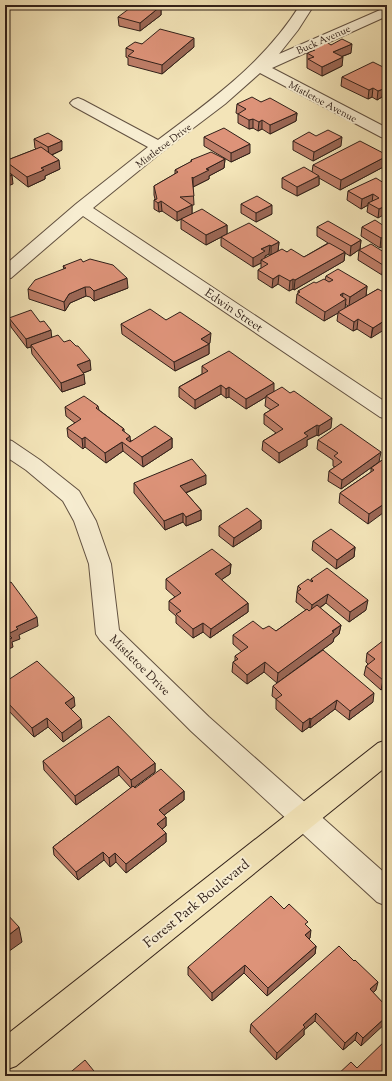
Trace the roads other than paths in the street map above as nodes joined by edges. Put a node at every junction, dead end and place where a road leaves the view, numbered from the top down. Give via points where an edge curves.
1 (307, 5) edge
2 (387, 12) edge
3 (259, 67) junction
4 (78, 103) dead end
5 (387, 134) edge
6 (159, 147) junction
7 (82, 208) junction
8 (5, 274) edge
9 (387, 412) edge
10 (5, 446) edge
11 (387, 751) edge
12 (304, 817) junction
13 (387, 893) edge
14 (5, 1055) edge

1 - 3 street, Mistletoe Drive via 298,23
2 - 3 street, Buck Avenue
3 - 5 street, Mistletoe Avenue
3 - 6 street, Mistletoe Drive via 198,119
4 - 6 street
6 - 7 street, Mistletoe Drive
7 - 8 street, Mistletoe Drive
7 - 9 street, Edwin Street
10 - 12 street, Mistletoe Drive via 71,496 85,521 100,564 108,634 200,724
11 - 12 main road, Forest Park Boulevard
12 - 13 street, Mistletoe Drive
12 - 14 main road, Forest Park Boulevard

